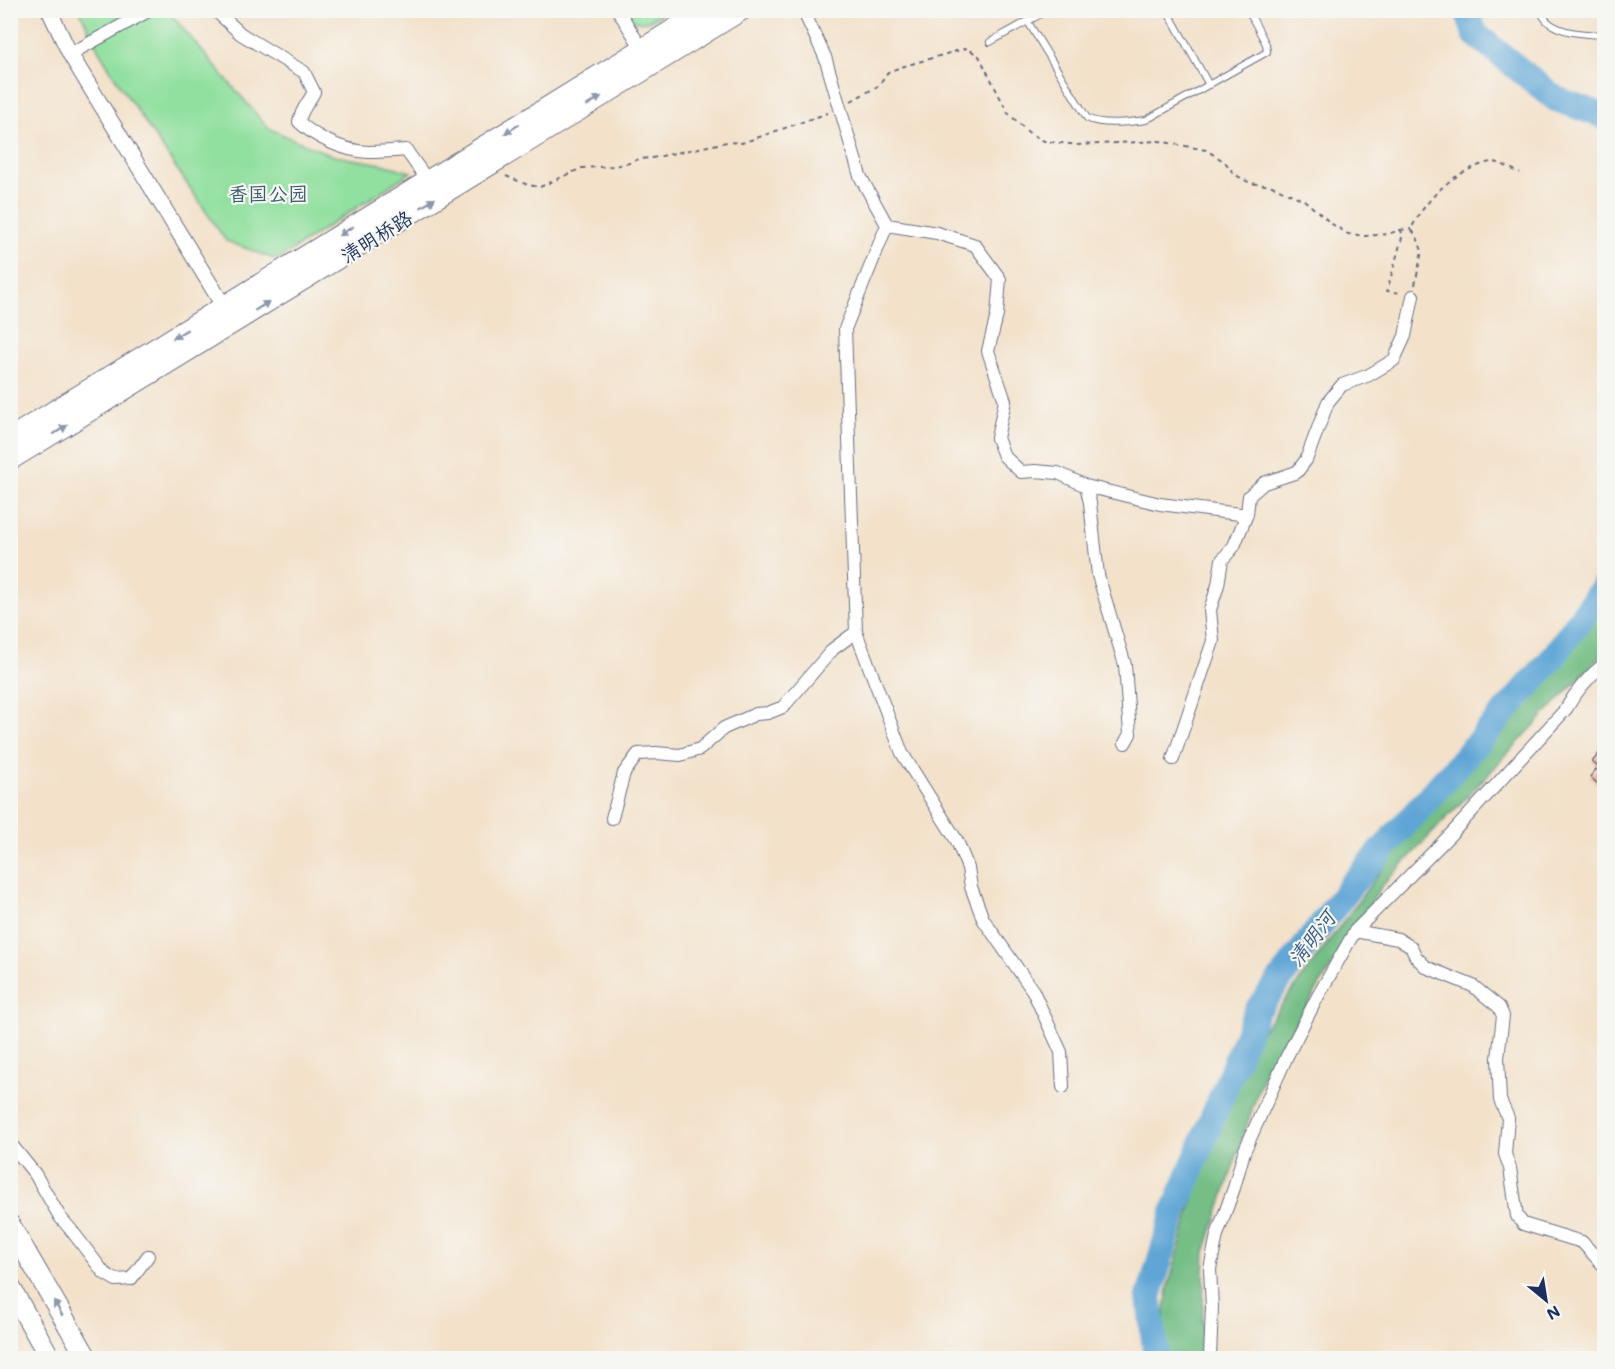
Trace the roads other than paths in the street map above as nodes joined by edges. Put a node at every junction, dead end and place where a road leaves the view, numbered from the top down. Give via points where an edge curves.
1 (49, 10) edge
2 (150, 10) edge
3 (214, 10) edge
4 (618, 10) edge
5 (705, 10) edge
6 (742, 10) edge
7 (802, 10) edge
8 (1048, 10) edge
9 (1167, 10) edge
10 (1539, 10) edge
11 (1249, 11) edge
12 (1028, 22) junction
13 (1605, 35) edge
14 (990, 42) dead end
15 (642, 49) junction
16 (70, 54) junction
17 (1209, 85) junction
18 (428, 181) junction
19 (887, 225) junction
20 (1413, 296) road end
21 (229, 315) junction
22 (10, 438) edge
23 (10, 460) edge
24 (1086, 486) junction
25 (1247, 514) junction
26 (856, 632) junction
27 (1605, 667) edge
28 (1125, 743) dead end
29 (1173, 759) dead end
30 (612, 818) dead end
31 (1355, 931) junction
32 (1063, 1087) dead end
33 (10, 1143) edge
34 (10, 1225) edge
35 (148, 1256) dead end
36 (1605, 1266) edge
37 (10, 1287) edge
38 (50, 1359) edge
39 (87, 1359) edge
40 (1210, 1359) edge

1 - 16 street
2 - 16 street
3 - 18 street via 241,34 304,72 314,92 300,114 299,122 308,130 335,145 365,152 406,150
4 - 15 street
5 - 15 main road, 清明桥路
21 -> 6 main road, 清明桥路 via 490,165
7 - 19 street via 825,57 860,176
8 - 12 lane
9 - 17 lane
10 - 13 lane via 1548,22 1561,29
11 - 17 lane via 1267,52
12 - 14 lane
12 - 17 lane via 1087,118 1093,121 1146,120
15 -> 18 main road, 清明桥路
16 - 21 street
18 -> 21 main road, 清明桥路
19 - 24 street via 936,232 975,245 1000,279 988,351 1005,401 997,438 1004,456 1021,472 1058,473
19 - 26 street via 844,329
20 - 25 street via 1405,336 1395,360 1342,385 1328,402 1306,460 1297,472 1264,483 1249,496
21 -> 22 main road, 清明桥路
23 -> 21 main road, 清明桥路
24 - 25 street via 1160,504
24 - 28 street via 1098,575 1125,666 1130,734
25 - 29 street via 1234,546 1222,560 1210,609 1213,641
26 - 30 street via 833,649 783,707 724,728 700,749 680,755 638,754 624,773
26 - 32 street via 902,753 957,842 983,919 1032,991 1061,1052
27 - 31 street via 1592,674 1566,709 1445,841
31 - 36 street via 1398,939 1411,947 1426,967 1473,986 1499,1007 1503,1016 1498,1058 1500,1100 1508,1118 1505,1154 1517,1216 1524,1224 1582,1242
31 - 40 street via 1287,1056 1244,1152 1210,1269
33 - 35 street via 104,1273 116,1280 131,1279
39 -> 34 main road
37 - 38 main road

